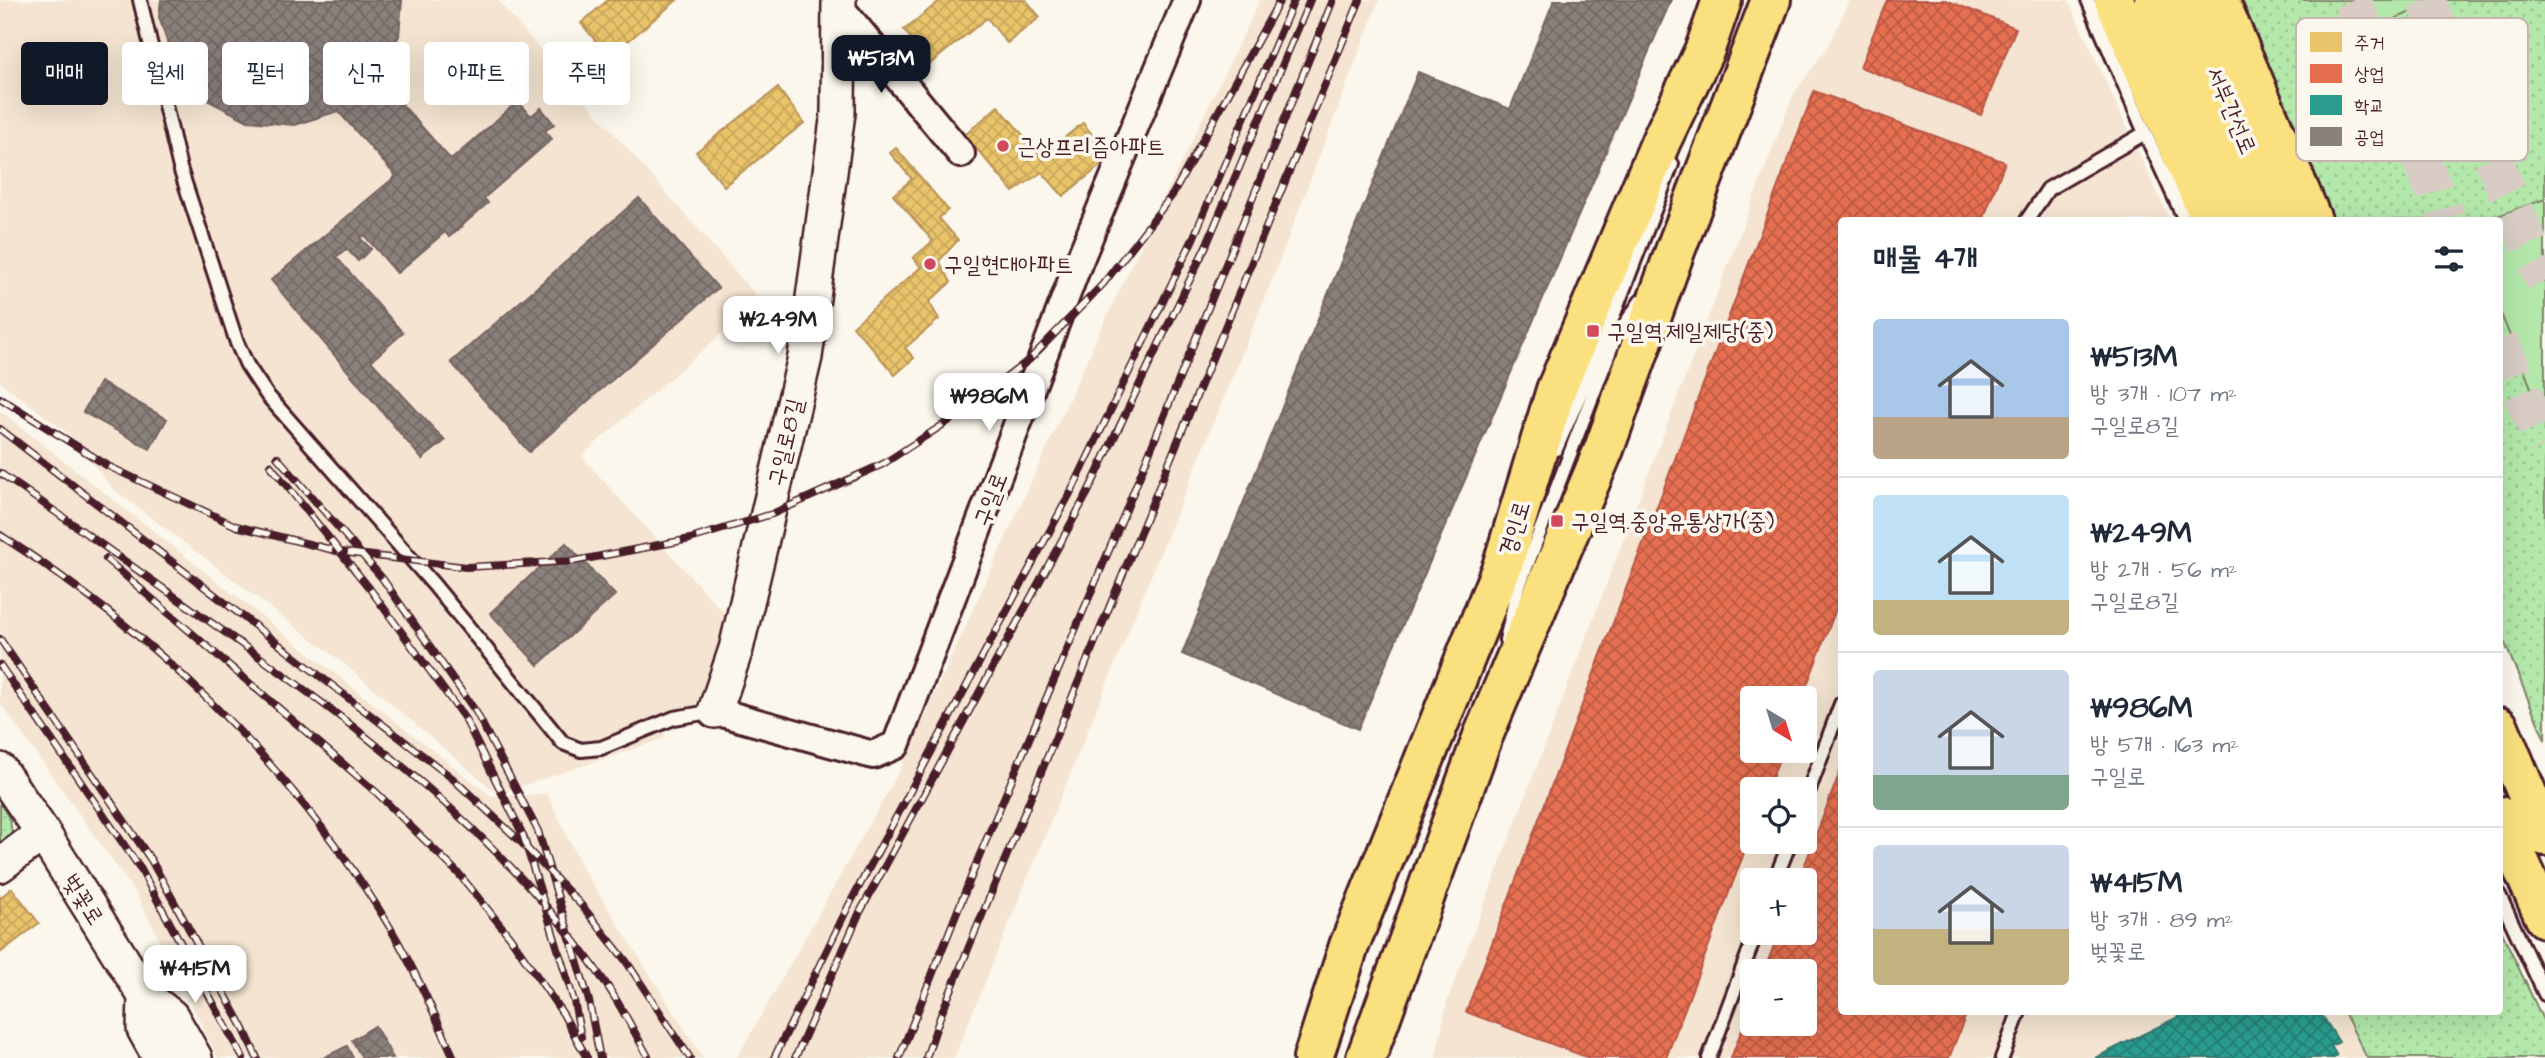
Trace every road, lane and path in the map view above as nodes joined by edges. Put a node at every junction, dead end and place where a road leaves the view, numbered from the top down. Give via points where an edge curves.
1 (140, 0) edge
2 (1187, 0) edge
3 (1722, 0) edge
4 (1772, 0) edge
5 (2088, 0) edge
6 (2114, 0) edge
7 (2154, 0) edge
8 (2186, 0) edge
9 (2219, 0) edge
10 (839, 3) edge
11 (1705, 50) junction
12 (1687, 115) dead end
13 (2144, 133) junction
14 (961, 154) dead end
15 (1675, 155) dead end
16 (2029, 217) edge
17 (2184, 217) edge
18 (2210, 217) edge
19 (2244, 217) edge
20 (2278, 217) edge
21 (2311, 217) edge
22 (1548, 467) dead end
23 (1542, 479) dead end
24 (1502, 567) junction
25 (715, 711) junction
26 (1838, 712) edge
27 (2503, 736) edge
28 (0, 770) edge
29 (1814, 777) edge
30 (2503, 825) edge
31 (43, 833) junction
32 (2545, 836) edge
33 (0, 864) edge
34 (2503, 904) edge
35 (2545, 918) edge
36 (1751, 945) edge
37 (2545, 994) edge
38 (145, 996) junction
39 (2018, 1015) edge
40 (160, 1058) edge
41 (195, 1058) edge
42 (1313, 1058) edge
43 (1366, 1058) edge
44 (1709, 1058) edge
45 (2001, 1058) edge

1 - 25 lane via 180,168 237,343 267,395 433,584 563,743 581,750 601,748 674,718
2 - 25 street, 구일로 via 1078,264 896,745 873,755
3 - 11 main road, 경인로
4 - 43 main road via 1735,88 1604,449 1483,736
5 - 13 lane
6 - 18 main road
7 - 19 main road, 서부간선로
8 - 20 main road, 서부간선로
9 - 21 main road
10 - 14 street
10 - 25 street, 구일로8길 via 838,113 805,357 736,649
11 - 12 lane
11 - 24 main road, 경인로 via 1661,141 1556,390
13 - 16 lane via 2048,189
13 - 17 lane
15 - 22 lane via 1605,337
23 - 24 lane
24 - 42 main road, 경인로 via 1349,946
26 - 29 lane
27 - 32 main road
28 - 31 street, 벚꽃로
30 - 35 main road
31 - 33 street
31 - 38 street, 벚꽃로
34 - 37 lane
36 - 44 lane
38 - 40 street via 144,1029
38 - 41 street, 벚꽃로 via 171,1016
39 - 45 lane

